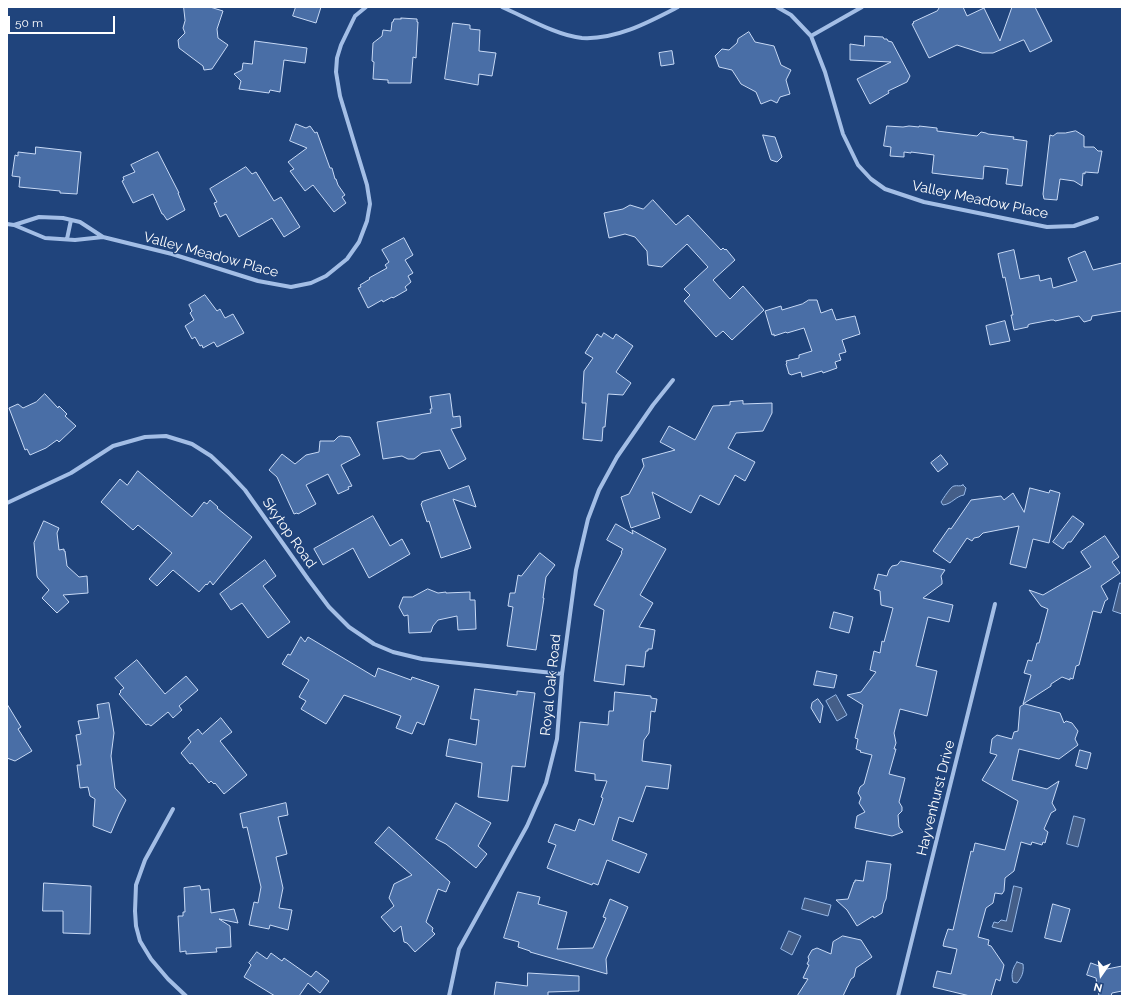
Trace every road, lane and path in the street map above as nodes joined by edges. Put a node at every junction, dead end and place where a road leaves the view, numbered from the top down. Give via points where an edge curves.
1 (366, 7) edge
2 (502, 7) edge
3 (678, 7) edge
4 (777, 7) edge
5 (862, 7) edge
6 (811, 36) junction
7 (1097, 218) dead end
8 (71, 220) junction
9 (7, 224) edge
10 (14, 226) junction
11 (103, 238) junction
12 (67, 239) junction
13 (673, 380) dead end
14 (7, 503) edge
15 (995, 604) dead end
16 (562, 674) junction
17 (173, 809) dead end
18 (186, 996) edge
19 (449, 996) edge
20 (898, 996) edge

1 - 11 street, Valley Meadow Place via 355,16 337,58 336,72 340,96 370,204 359,242 347,259 326,276 311,283 291,287 258,281 172,254
2 - 3 street via 553,30 582,38 609,36 631,30
4 - 6 street, Valley Meadow Place via 791,15
5 - 6 street
6 - 7 street, Valley Meadow Place via 825,72 843,134 858,165 885,189 924,202 1047,227 1074,226
8 - 10 street, Valley Meadow Place via 39,217
8 - 11 street, Valley Meadow Place via 80,222
8 - 12 street
9 - 10 street, Valley Meadow Place
10 - 12 street, Valley Meadow Place via 45,238
11 - 12 street, Valley Meadow Place
13 - 16 street, Royal Oak Road via 652,405 617,458 599,490 588,518 576,570
14 - 16 street, Skytop Road via 71,473 113,446 145,437 166,436 192,444 211,456 244,490 329,607 349,627 374,644 422,659
15 - 20 street, Hayvenhurst Drive
16 - 19 street, Royal Oak Road via 557,739 546,783 527,826 459,949
17 - 18 street via 145,860 136,884 136,926 140,941 151,959

